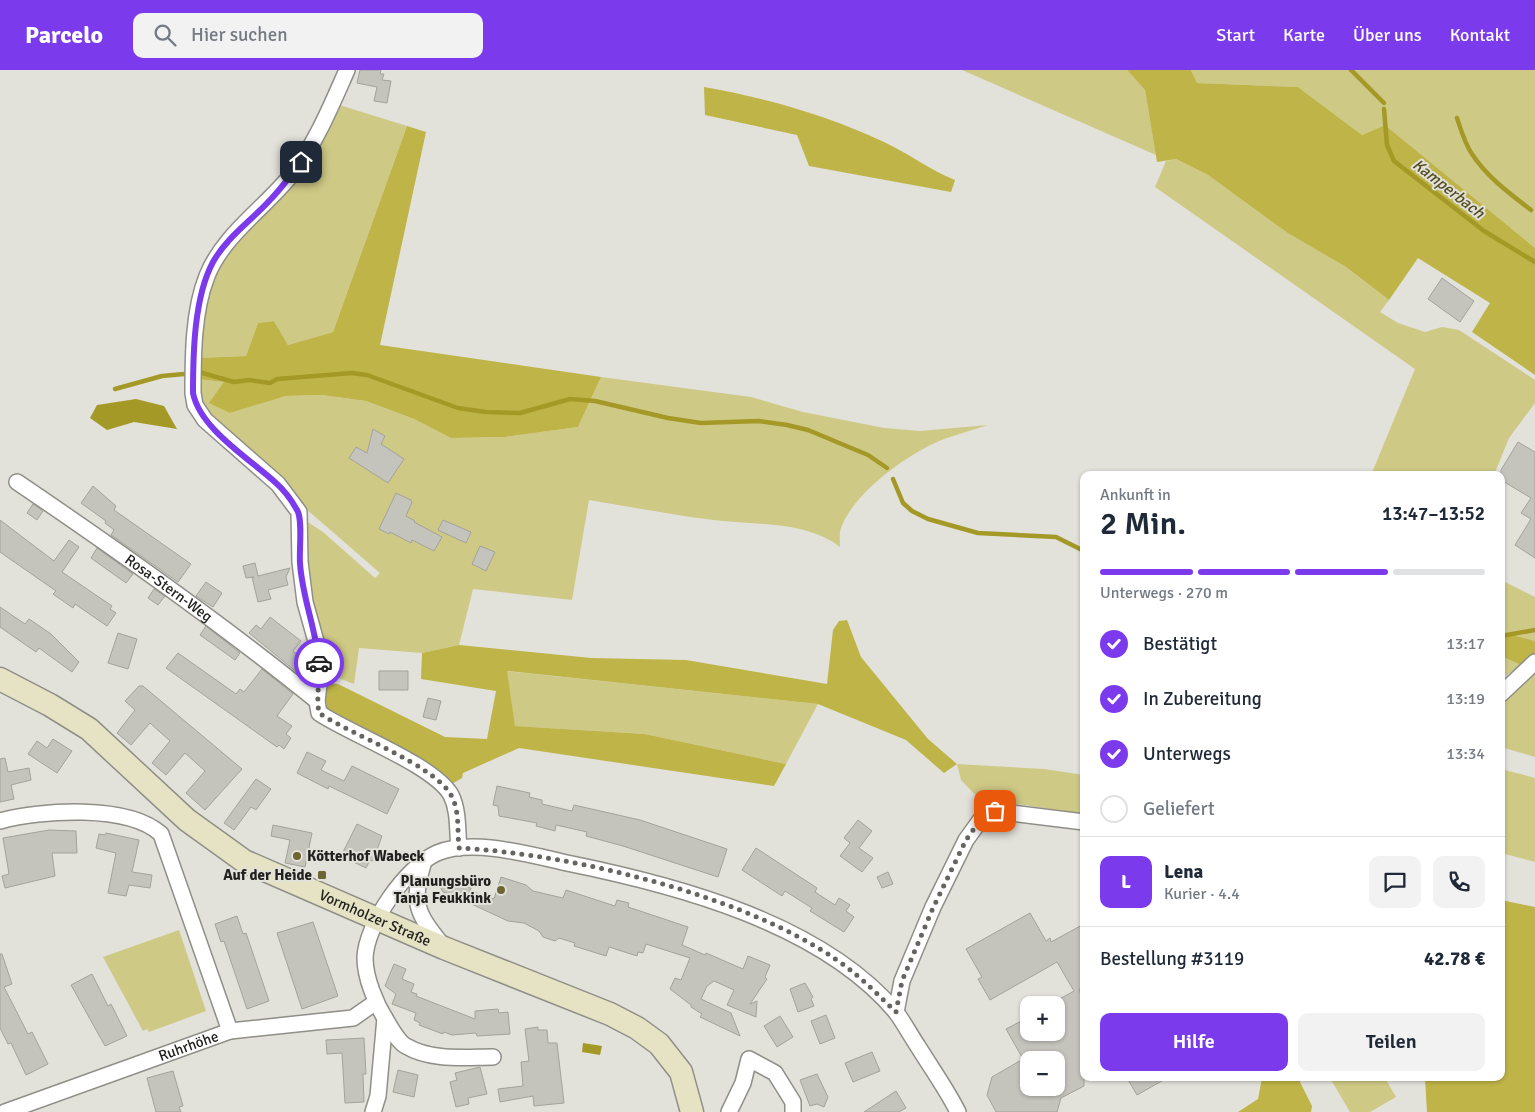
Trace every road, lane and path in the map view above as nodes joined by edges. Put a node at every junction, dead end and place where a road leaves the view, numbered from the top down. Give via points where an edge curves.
1 (347, 70) edge
2 (17, 482) dead end
3 (1535, 662) edge
4 (0, 679) edge
5 (1505, 690) edge
6 (317, 701) junction
7 (0, 821) edge
8 (1080, 822) edge
9 (459, 848) junction
10 (424, 861) junction
11 (377, 919) junction
12 (444, 948) junction
13 (376, 1002) junction
14 (896, 1012) junction
15 (385, 1018) junction
16 (230, 1031) junction
17 (493, 1057) dead end
18 (5, 1112) edge
19 (374, 1112) edge
20 (692, 1112) edge
21 (729, 1112) edge
22 (793, 1112) edge
23 (958, 1112) edge

1 - 6 street via 309,150 270,200 214,261 200,303 193,377 195,405 205,420 278,484 299,512 305,602 317,645 320,676
2 - 6 street, Rosa-Stern-Weg via 181,596
3 - 5 street
4 - 11 main road, Vormholzer Straße via 89,729 187,820 227,850 280,878
6 - 9 street, Rosa-Stern-Weg via 319,713 328,719 442,783 457,812
7 - 16 street via 84,812 129,818 161,834
8 - 14 street via 995,811 984,815 966,840 933,908 902,981
9 - 10 street via 438,853
9 - 14 street via 524,854 658,882 768,921 854,973
10 - 11 street via 399,884
10 - 12 street via 416,887 418,909
11 - 12 main road, Vormholzer Straße
11 - 13 street via 365,961
12 - 20 main road, Vormholzer Straße via 610,1014 637,1028 659,1044 682,1072
13 - 15 street
13 - 16 street, Ruhrhöhe via 353,1018
14 - 23 street
15 - 17 street via 403,1045 421,1054 456,1058
15 - 19 street
16 - 18 street, Ruhrhöhe
21 - 22 street via 743,1084 749,1059 775,1073 793,1102

